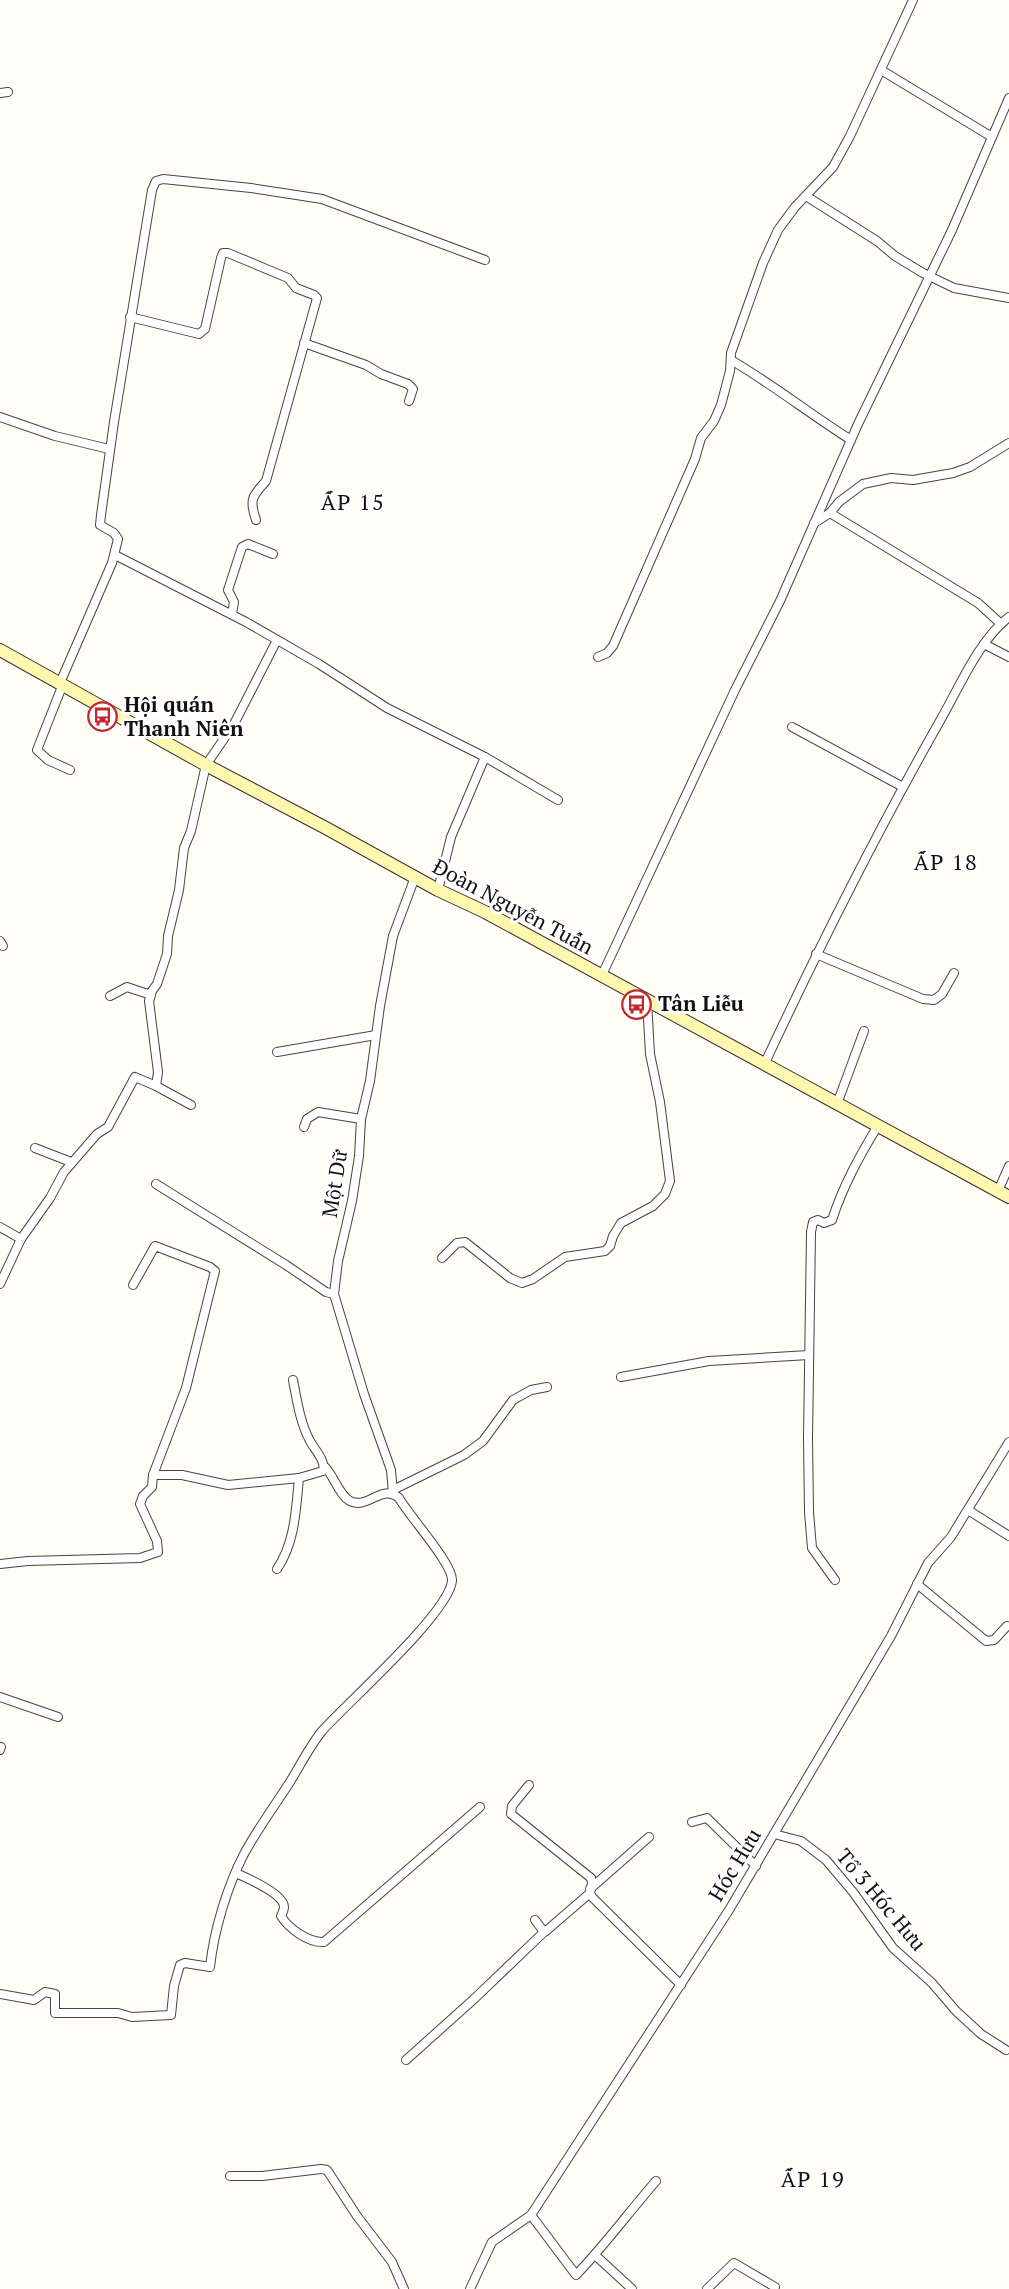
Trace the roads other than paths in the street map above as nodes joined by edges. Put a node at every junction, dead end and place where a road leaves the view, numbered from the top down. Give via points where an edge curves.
1 (913, 0) edge
2 (881, 70) junction
3 (1009, 98) edge
4 (992, 137) junction
5 (806, 196) junction
6 (485, 260) dead end
7 (930, 276) junction
8 (1009, 298) edge
9 (130, 317) junction
10 (304, 343) junction
11 (731, 360) junction
12 (409, 401) dead end
13 (0, 417) edge
14 (851, 440) junction
15 (1009, 443) edge
16 (110, 449) junction
17 (830, 513) junction
18 (256, 520) dead end
19 (814, 524) junction
20 (273, 554) dead end
21 (115, 555) junction
22 (232, 614) junction
23 (1009, 617) edge
24 (1000, 623) junction
25 (277, 640) junction
26 (984, 644) junction
27 (0, 650) edge
28 (598, 657) dead end
29 (1009, 657) edge
30 (62, 683) junction
31 (792, 727) dead end
32 (485, 757) junction
33 (206, 765) junction
34 (70, 770) dead end
35 (903, 787) junction
36 (558, 800) dead end
37 (415, 877) junction
38 (438, 890) junction
39 (816, 954) junction
40 (954, 973) dead end
41 (602, 975) junction
42 (151, 995) junction
43 (111, 996) dead end
44 (647, 1000) junction
45 (864, 1031) dead end
46 (376, 1035) junction
47 (277, 1052) dead end
48 (764, 1065) junction
49 (156, 1086) junction
50 (837, 1104) junction
51 (191, 1105) dead end
52 (361, 1119) junction
53 (303, 1127) dead end
54 (878, 1127) junction
55 (35, 1148) dead end
56 (71, 1162) junction
57 (1009, 1166) edge
58 (156, 1184) dead end
59 (1004, 1194) edge
60 (0, 1227) edge
61 (21, 1239) junction
62 (442, 1258) dead end
63 (0, 1284) edge
64 (133, 1285) dead end
65 (334, 1294) junction
66 (809, 1355) junction
67 (621, 1377) dead end
68 (293, 1380) dead end
69 (547, 1387) dead end
70 (1009, 1443) edge
71 (325, 1467) junction
72 (153, 1475) junction
73 (299, 1478) junction
74 (393, 1491) junction
75 (968, 1510) junction
76 (1009, 1536) edge
77 (0, 1564) edge
78 (277, 1569) dead end
79 (835, 1580) dead end
80 (917, 1584) junction
81 (1007, 1626) dead end
82 (0, 1696) edge
83 (58, 1717) dead end
84 (529, 1785) dead end
85 (480, 1807) dead end
86 (692, 1822) dead end
87 (774, 1834) junction
88 (649, 1837) dead end
89 (756, 1866) junction
90 (236, 1873) junction
91 (590, 1891) junction
92 (535, 1920) dead end
93 (544, 1932) junction
94 (681, 1985) junction
95 (0, 1994) edge
96 (1006, 2050) dead end
97 (406, 2060) dead end
98 (230, 2176) dead end
99 (656, 2181) dead end
100 (531, 2215) junction
101 (595, 2255) junction
102 (775, 2288) dead end
103 (404, 2289) edge
104 (470, 2289) edge
105 (633, 2289) edge
106 (707, 2289) edge

1 - 2 street
2 - 4 street
2 - 5 street via 834,167
3 - 4 street
4 - 7 street
5 - 7 street
5 - 11 street via 778,230
6 - 9 street via 322,199 163,179 152,190
7 - 8 street via 954,288
7 - 14 street
9 - 10 street via 199,334 205,329 221,258 228,253 288,278 296,288 317,298
9 - 16 street
10 - 12 street via 408,384 413,389
10 - 18 street via 266,481 252,499
11 - 14 street via 773,384
11 - 28 street via 714,421 701,438 613,646
13 - 16 street
14 - 19 street
15 - 17 street via 953,473 863,484
16 - 21 street via 100,525 118,538
17 - 19 street
17 - 24 street via 978,603
19 - 41 street
20 - 22 street via 248,544 242,547 228,590 234,602
21 - 22 street
21 - 30 street
22 - 25 street
23 - 24 street
24 - 26 street
25 - 32 street via 387,708
25 - 33 street via 234,724
26 - 29 street
26 - 35 street
27 - 30 main road, Đoàn Nguyễn Tuấn
30 - 33 main road, Đoàn Nguyễn Tuấn
30 - 34 street via 37,750
31 - 35 street
32 - 36 street
32 - 38 street via 452,837
33 - 37 main road, Đoàn Nguyễn Tuấn
33 - 42 street via 184,848 167,954
35 - 39 street
37 - 38 main road, Đoàn Nguyễn Tuấn
37 - 46 street, Một Dữ via 393,936
38 - 41 main road, Đoàn Nguyễn Tuấn
39 - 40 street via 923,999 934,1000 942,994
39 - 48 street
41 - 44 main road, Đoàn Nguyễn Tuấn
42 - 43 street via 127,987
42 - 49 street
44 - 48 main road, Đoàn Nguyễn Tuấn
44 - 62 street via 650,1054 670,1181 660,1200 621,1223 605,1251 565,1257 533,1280 510,1278 465,1242 457,1243
45 - 50 street
46 - 47 street
46 - 52 street, Một Dữ
48 - 50 main road, Đoàn Nguyễn Tuấn
49 - 51 street
49 - 56 street via 135,1077 108,1127
50 - 54 main road, Đoàn Nguyễn Tuấn
52 - 53 street via 318,1112
52 - 65 street, Một Dữ via 352,1202
54 - 59 main road, Đoàn Nguyễn Tuấn
54 - 66 street via 840,1194 832,1220 813,1222
55 - 56 street
56 - 61 street
57 - 59 street
58 - 65 street
60 - 61 street
61 - 63 street
64 - 72 street via 155,1245 215,1271 186,1388
65 - 74 street, Một Dữ via 391,1470
66 - 67 street via 710,1360
66 - 79 street via 812,1548
68 - 71 street via 301,1419
69 - 74 street via 513,1400 483,1440 464,1455
70 - 75 street, Hóc Hưu
71 - 73 street via 323,1472
71 - 74 street via 344,1496 353,1502 365,1502
72 - 73 street via 182,1475 228,1485
72 - 77 street via 152,1487 140,1504 158,1552 140,1558
73 - 78 street via 293,1530
74 - 90 street via 452,1574 446,1598 320,1733 243,1855
75 - 76 street
75 - 80 street, Hóc Hưu
80 - 81 street via 986,1641 994,1640
80 - 87 street, Hóc Hưu via 891,1636
82 - 83 street
84 - 91 street via 512,1806 511,1815 591,1878
85 - 90 street via 324,1942 314,1943 286,1924 281,1916 285,1908 282,1900
86 - 89 street via 707,1818
87 - 89 street, Hóc Hưu
87 - 96 street, Tổ 3 Hóc Hưu via 801,1841 826,1860 893,1948 981,2034
88 - 91 street
89 - 94 street, Hóc Hưu
90 - 95 street via 215,1927 210,1967 180,1965 171,2015 56,2013 55,1994 45,1992 34,2000
91 - 93 street
91 - 94 street
92 - 93 street
93 - 97 street
94 - 100 street, Hóc Hưu
98 - 103 street via 327,2170 392,2262
99 - 101 street
100 - 101 street via 576,2275
100 - 104 street, Hóc Hưu via 492,2242
101 - 105 street
102 - 106 street via 735,2262

